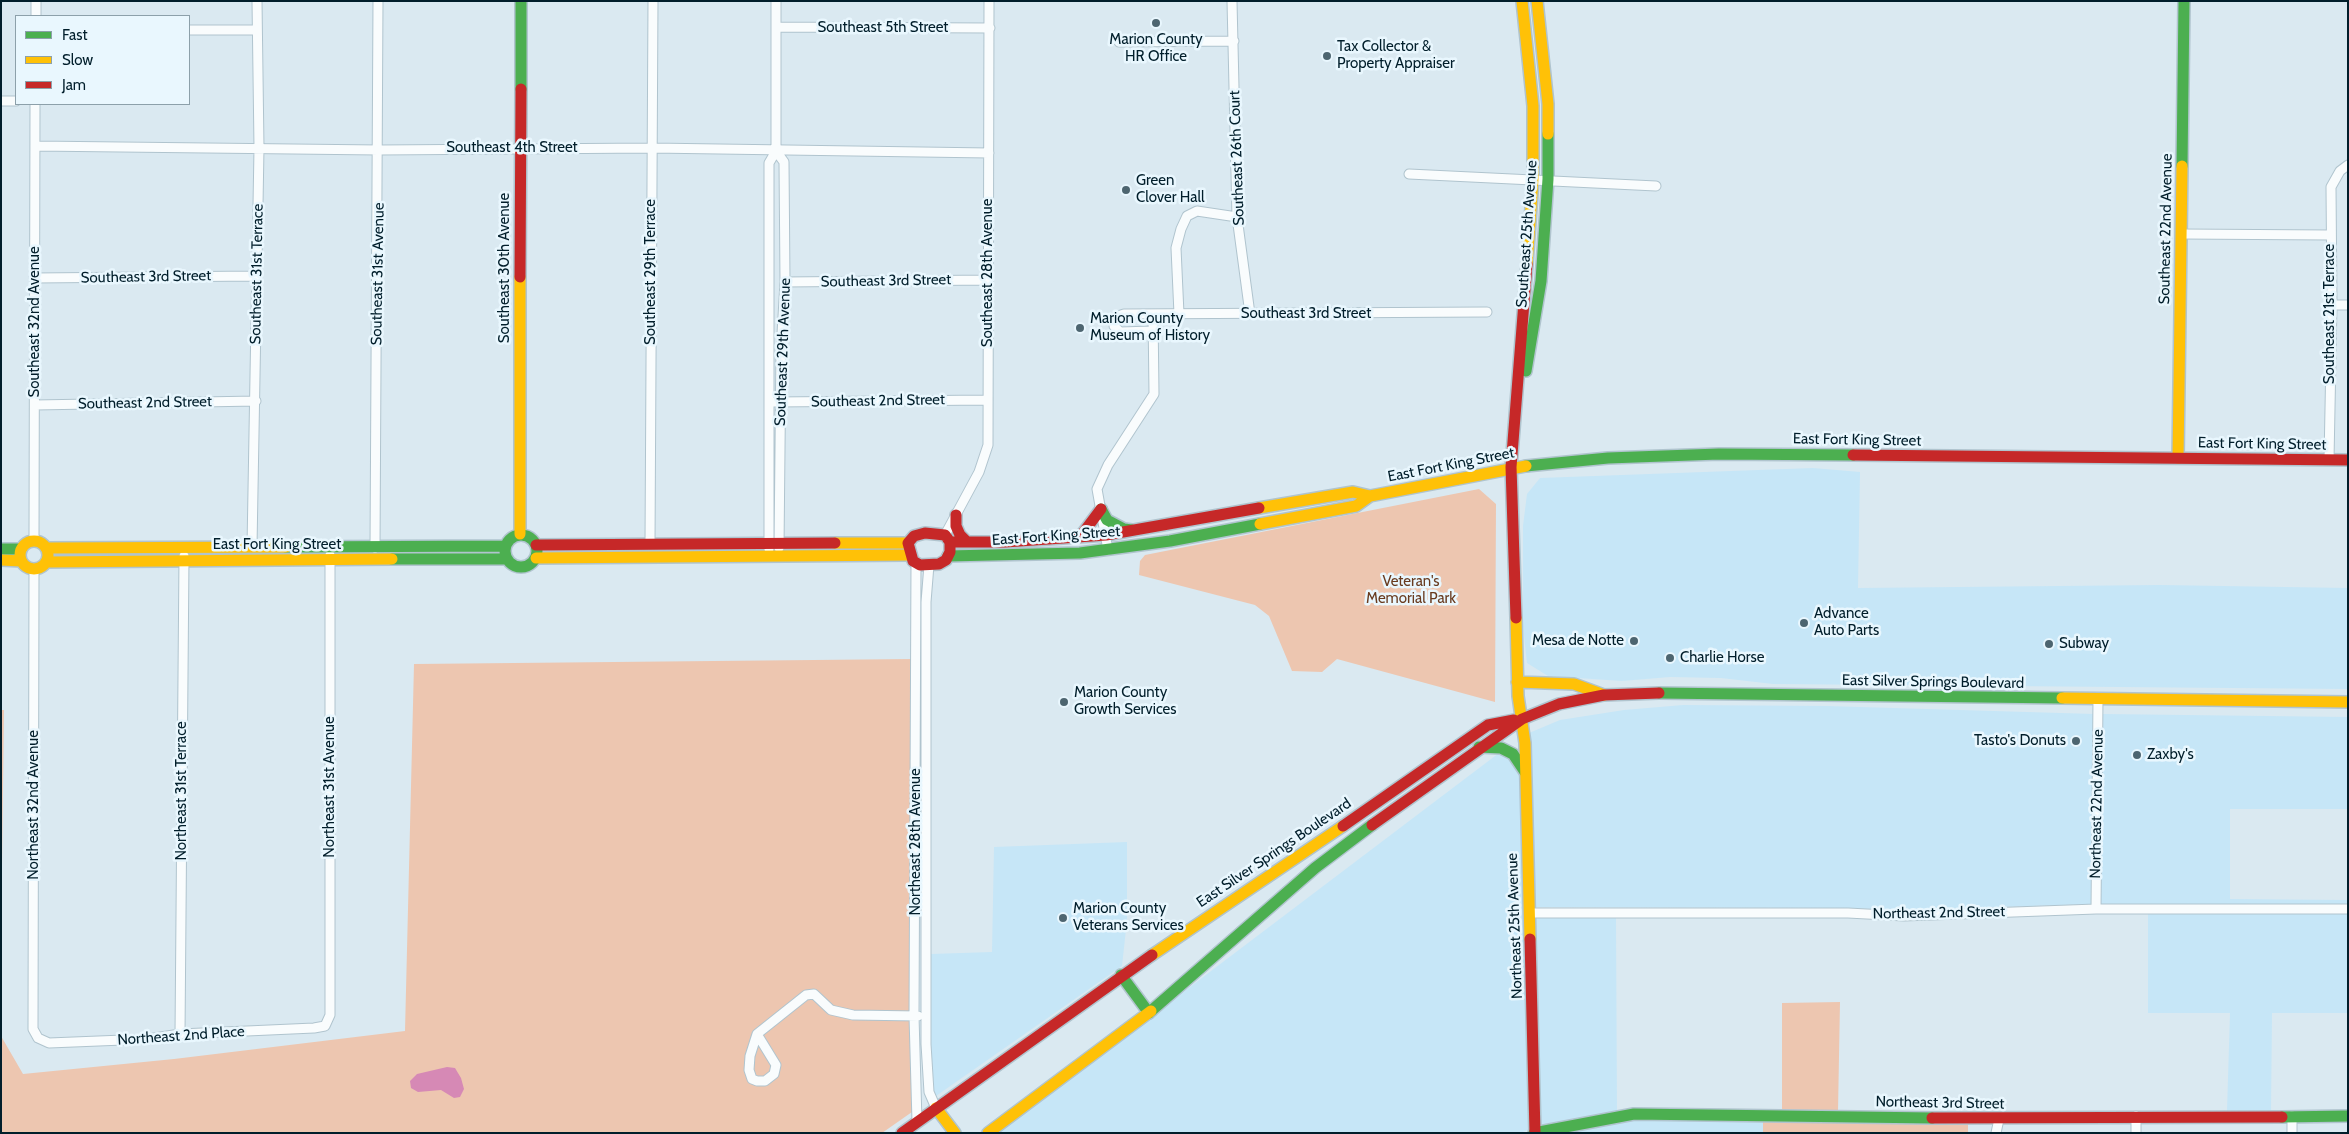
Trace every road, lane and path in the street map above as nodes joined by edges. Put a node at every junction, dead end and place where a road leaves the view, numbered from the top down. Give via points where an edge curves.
1 (36, 1) edge
2 (257, 1) edge
3 (378, 1) edge
4 (521, 1) edge
5 (653, 1) edge
6 (776, 1) edge
7 (989, 1) edge
8 (1232, 1) edge
9 (1522, 1) edge
10 (1537, 1) edge
11 (2184, 1) edge
12 (36, 15) edge
13 (776, 27) junction
14 (990, 28) junction
15 (190, 30) edge
16 (257, 30) junction
17 (1234, 41) junction
18 (1119, 42) dead end
19 (1, 101) edge
20 (15, 101) edge
21 (35, 105) edge
22 (35, 146) junction
23 (520, 147) junction
24 (259, 148) junction
25 (652, 148) junction
26 (379, 150) junction
27 (776, 151) junction
28 (989, 153) junction
29 (2344, 168) edge
30 (1408, 174) dead end
31 (1533, 179) junction
32 (1548, 180) junction
33 (1656, 186) dead end
34 (1237, 217) junction
35 (2181, 234) junction
36 (2330, 235) junction
37 (257, 276) junction
38 (34, 278) junction
39 (988, 280) junction
40 (785, 282) junction
41 (2332, 305) junction
42 (2348, 305) edge
43 (1487, 312) dead end
44 (1153, 314) junction
45 (1179, 314) junction
46 (1250, 314) junction
47 (1153, 331) junction
48 (988, 400) junction
49 (256, 401) junction
50 (768, 402) junction
51 (781, 402) junction
52 (35, 405) junction
53 (2178, 458) junction
54 (2329, 460) junction
55 (2348, 460) edge
56 (1511, 467) junction
57 (1370, 496) junction
58 (1101, 509) junction
59 (956, 515) junction
60 (1137, 531) junction
61 (520, 534) junction
62 (1106, 535) junction
63 (1080, 537) junction
64 (947, 539) junction
65 (34, 540) junction
66 (967, 542) junction
67 (650, 543) junction
68 (774, 543) junction
69 (908, 543) junction
70 (536, 545) junction
71 (505, 546) junction
72 (252, 547) junction
73 (329, 547) junction
74 (48, 548) junction
75 (375, 548) junction
76 (1, 550) edge
77 (1108, 550) junction
78 (184, 554) junction
79 (21, 555) junction
80 (774, 556) junction
81 (948, 556) junction
82 (536, 558) junction
83 (330, 559) junction
84 (506, 559) junction
85 (913, 559) junction
86 (1, 560) edge
87 (48, 562) junction
88 (929, 566) junction
89 (34, 570) junction
90 (1517, 682) junction
91 (1604, 694) junction
92 (2098, 699) junction
93 (2348, 702) edge
94 (1522, 719) junction
95 (1479, 747) junction
96 (1526, 774) junction
97 (2096, 909) junction
98 (2348, 909) edge
99 (1530, 913) junction
100 (1121, 975) junction
101 (1149, 1013) junction
102 (914, 1016) junction
103 (926, 1016) junction
104 (325, 1026) joint
105 (180, 1034) junction
106 (757, 1034) junction
107 (38, 1038) joint
108 (936, 1108) junction
109 (2136, 1116) junction
110 (2292, 1116) junction
111 (2348, 1116) edge
112 (1999, 1119) junction
113 (917, 1122) junction
114 (902, 1133) edge
115 (955, 1133) edge
116 (988, 1133) edge
117 (1535, 1133) edge
118 (1996, 1133) edge
119 (2136, 1133) edge
120 (2292, 1133) edge

1 - 12 street
2 - 16 street, Southeast 31st Terrace
3 - 26 street, Southeast 31st Avenue
4 - 23 street, Southeast 30th Avenue
5 - 25 street, Southeast 29th Terrace
6 - 13 street, Southeast 29th Avenue
7 - 14 street, Southeast 28th Avenue
8 - 17 street, Southeast 26th Court
9 - 31 street, Southeast 25th Avenue via 1534,106
10 - 32 street, Southeast 25th Avenue via 1548,104
11 - 35 street, Southeast 22nd Avenue
13 - 14 street, Southeast 5th Street
13 - 27 street, Southeast 29th Avenue
14 - 28 street, Southeast 28th Avenue
15 - 16 street
16 - 24 street, Southeast 31st Terrace
17 - 18 street
17 - 34 street, Southeast 26th Court
19 - 20 street
21 - 22 street, Southeast 32nd Avenue
22 - 24 street, Southeast 4th Street
22 - 38 street, Southeast 32nd Avenue
23 - 25 street, Southeast 4th Street
23 - 26 street, Southeast 4th Street
23 - 61 street, Southeast 30th Avenue
24 - 26 street, Southeast 4th Street
24 - 37 street, Southeast 31st Terrace
25 - 27 street, Southeast 4th Street
25 - 67 street, Southeast 29th Terrace
26 - 75 street, Southeast 31st Avenue
27 - 28 street, Southeast 4th Street
27 - 40 street, Southeast 29th Avenue via 784,162
27 - 50 street, Southeast 29th Avenue via 769,163
28 - 39 street, Southeast 28th Avenue
29 - 36 street, Southeast 21st Terrace via 2331,187
30 - 31 street
31 - 32 street
31 - 56 street, Southeast 25th Avenue
32 - 33 street
32 - 56 street, Southeast 25th Avenue via 1541,281
34 - 45 street via 1197,211 1187,216 1176,248
34 - 46 street, Southeast 26th Court
35 - 36 street
35 - 53 street, Southeast 22nd Avenue
36 - 41 street, Southeast 21st Terrace
37 - 38 street, Southeast 3rd Street
37 - 49 street, Southeast 31st Terrace
38 - 52 street, Southeast 32nd Avenue
39 - 40 street, Southeast 3rd Street
39 - 48 street, Southeast 28th Avenue
40 - 51 street, Southeast 29th Avenue
41 - 42 street
41 - 54 street, Southeast 21st Terrace
43 - 46 street, Southeast 3rd Street
44 - 45 street, Southeast 3rd Street
44 - 47 street
44 - 47 street, Southeast 3rd Street via 1124,314 1115,317 1114,326 1120,332
45 - 46 street, Southeast 3rd Street
47 - 58 street via 1154,394 1108,465 1097,490
48 - 51 street, Southeast 2nd Street
48 - 59 street, Southeast 28th Avenue via 988,444 979,472
49 - 52 street, Southeast 2nd Street
49 - 72 street, Southeast 31st Terrace
50 - 51 street, Southeast 2nd Street
50 - 68 street, Southeast 29th Avenue
51 - 68 street, Southeast 29th Avenue
52 - 65 street, Southeast 32nd Avenue
53 - 54 street, East Fort King Street
53 - 56 street, East Fort King Street via 1719,454 1608,458
54 - 55 street, East Fort King Street
56 - 57 street, East Fort King Street
56 - 90 street, Southeast 25th Avenue
57 - 60 street, East Fort King Street via 1353,492
57 - 77 street, East Fort King Street via 1356,506
58 - 60 street via 1107,520
58 - 62 street
58 - 63 street
59 - 64 street, Southeast 28th Avenue
59 - 66 street via 956,526
60 - 62 street, East Fort King Street
61 - 70 street via 532,539
61 - 71 street
62 - 63 street, East Fort King Street
62 - 77 street
63 - 66 street, East Fort King Street
64 - 66 street, East Fort King Street
64 - 69 street via 925,533 914,536
64 - 81 street
65 - 74 street, East Fort King Street
65 - 79 street via 24,544
67 - 68 street
67 - 70 street
68 - 69 street
68 - 80 street, Southeast 29th Avenue
69 - 85 street
70 - 82 street
71 - 75 street, East Fort King Street
71 - 84 street
72 - 73 street, East Fort King Street
72 - 78 street, East Fort King Street
73 - 75 street, East Fort King Street
73 - 83 street, Northeast 31st Avenue
74 - 78 street, East Fort King Street
74 - 87 street
76 - 79 street
77 - 81 street, East Fort King Street
78 - 83 street, East Fort King Street
78 - 87 street, East Fort King Street
78 - 105 street, Northeast 31st Terrace
79 - 86 street
79 - 89 street via 24,566
80 - 82 street, East Fort King Street
80 - 85 street, East Fort King Street
81 - 88 street via 939,564
82 - 84 street, East Fort King Street via 521,568
83 - 84 street, East Fort King Street
83 - 104 street, Northeast 31st Avenue via 330,1015
85 - 88 street
85 - 102 street, Northeast 28th Avenue
87 - 89 street, East Fort King Street
88 - 103 street, Northeast 28th Avenue via 926,602
89 - 107 street, Northeast 32nd Avenue via 33,1029
90 - 91 street via 1574,684
90 - 94 street, Southeast 25th Avenue
91 - 92 street, East Silver Springs Boulevard
91 - 94 street, East Silver Springs Boulevard via 1559,704
92 - 93 street, East Silver Springs Boulevard
92 - 97 street, Northeast 22nd Avenue
94 - 95 street, East Silver Springs Boulevard
94 - 96 street, Northeast 25th Avenue
94 - 100 street, East Silver Springs Boulevard via 1488,725 1303,855
95 - 96 street via 1501,748 1513,754
95 - 101 street, East Silver Springs Boulevard via 1315,868
96 - 99 street, Northeast 25th Avenue
97 - 98 street, Northeast 2nd Street
97 - 99 street, Northeast 2nd Street via 1904,916 1848,913
99 - 117 street, Northeast 25th Avenue
100 - 101 street
100 - 108 street, East Silver Springs Boulevard
101 - 116 street, East Silver Springs Boulevard
102 - 103 street
102 - 106 street via 853,1015 831,1010 814,994 806,995
102 - 113 street, Northeast 28th Avenue
103 - 108 street, Northeast 28th Avenue via 929,1092
104 - 105 street, Northeast 2nd Place
105 - 107 street, Northeast 2nd Place via 148,1039 49,1043
106 - 106 street via 776,1065 774,1074 766,1081 752,1079 749,1070
108 - 113 street, East Silver Springs Boulevard
108 - 115 street
109 - 110 street, Northeast 3rd Street
109 - 112 street, Northeast 3rd Street
109 - 119 street
110 - 111 street, Northeast 3rd Street
110 - 120 street
112 - 117 street, Northeast 3rd Street via 1634,1114
112 - 118 street
113 - 114 street, East Silver Springs Boulevard

